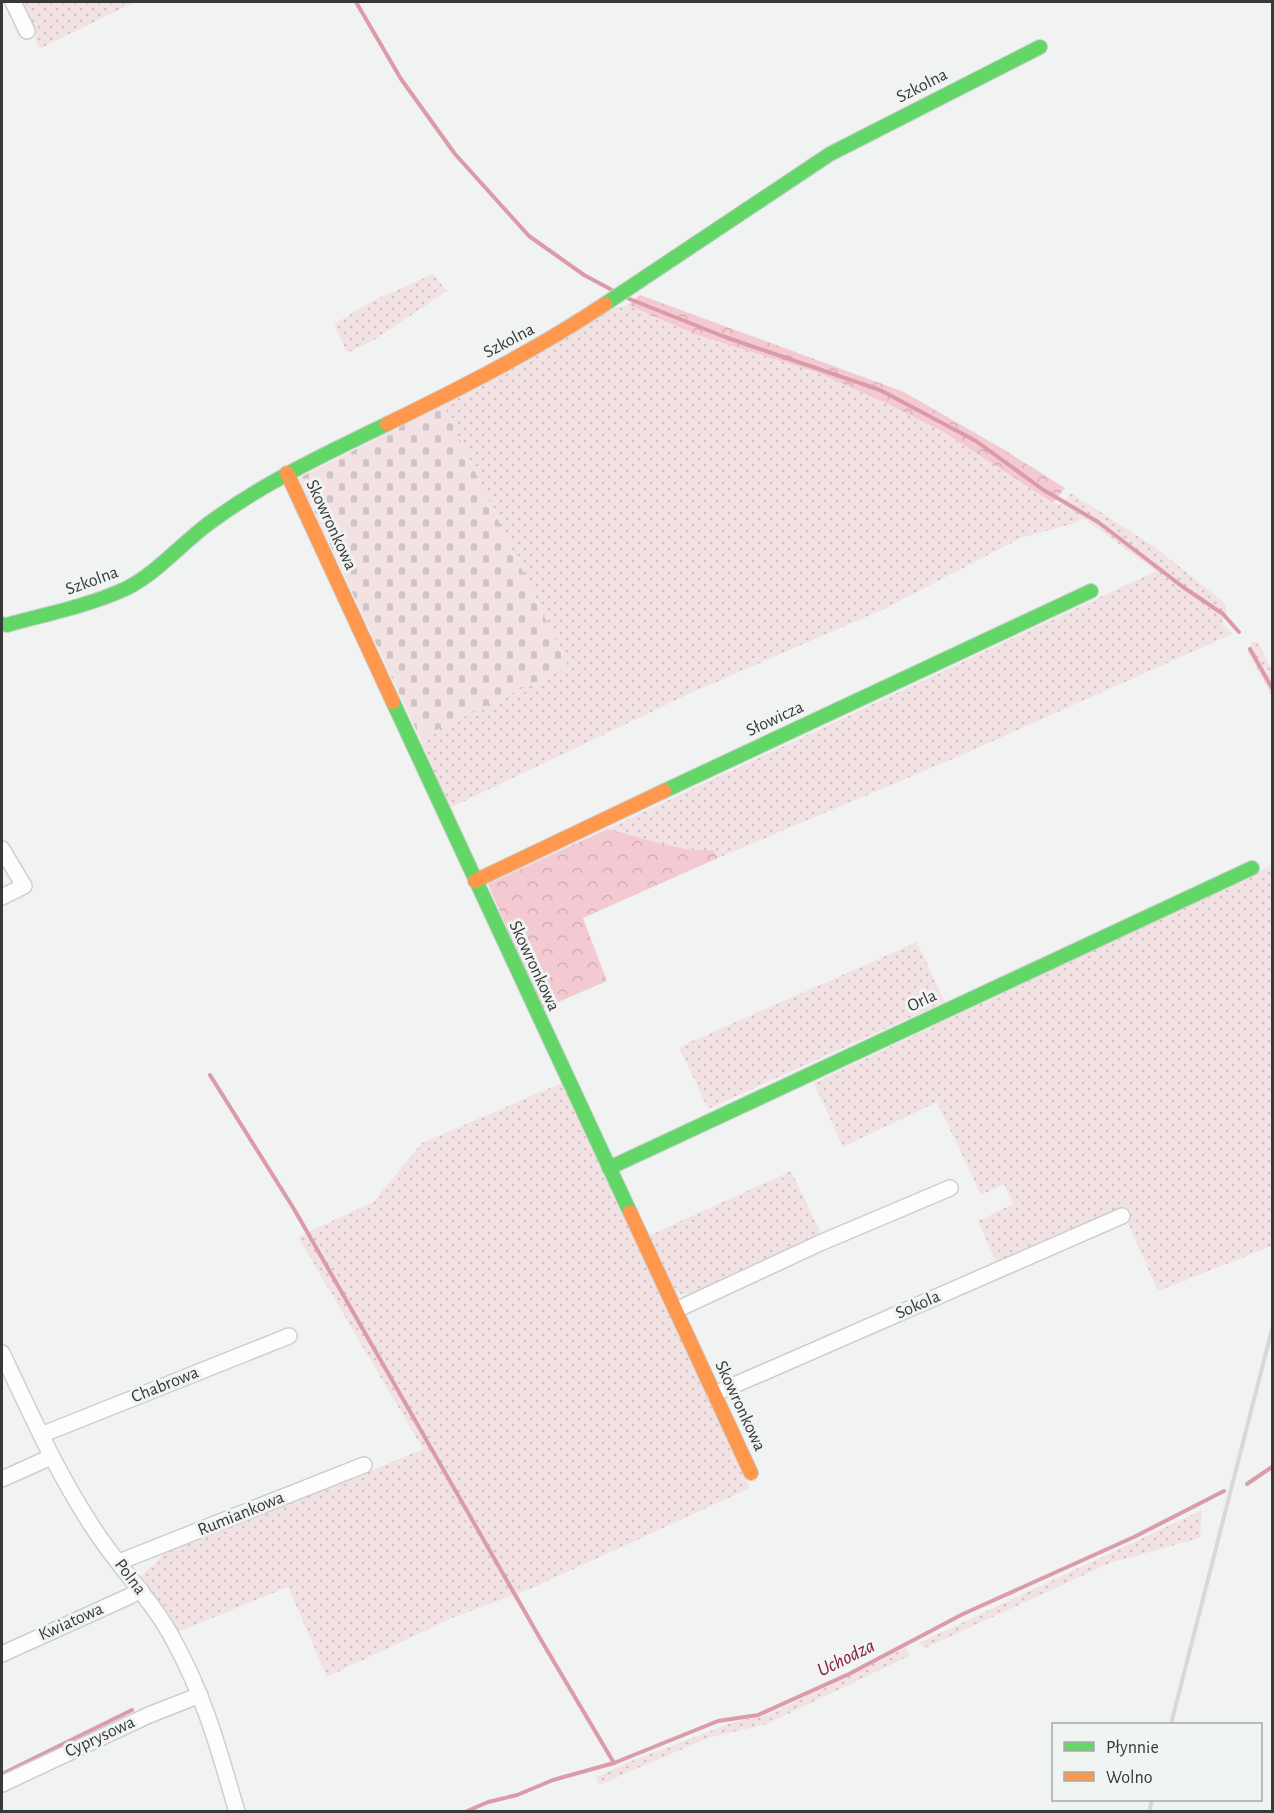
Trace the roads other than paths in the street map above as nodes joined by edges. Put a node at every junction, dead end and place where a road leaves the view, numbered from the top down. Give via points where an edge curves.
1 (13, 2) edge
2 (27, 31) dead end
3 (1040, 46) dead end
4 (287, 473) junction
5 (1091, 591) dead end
6 (2, 624) edge
7 (2, 849) edge
8 (1252, 868) dead end
9 (475, 881) junction
10 (2, 897) edge
11 (609, 1168) junction
12 (950, 1188) dead end
13 (1122, 1216) dead end
14 (676, 1310) junction
15 (289, 1336) dead end
16 (2, 1353) edge
17 (714, 1394) junction
18 (41, 1434) junction
19 (51, 1457) junction
20 (364, 1465) dead end
21 (751, 1473) dead end
22 (2, 1479) edge
23 (119, 1562) junction
24 (140, 1589) junction
25 (2, 1654) edge
26 (200, 1695) junction
27 (2, 1784) edge
28 (237, 1812) edge

1 - 2 street
3 - 4 street, Szkolna via 830,154 566,330 447,395
4 - 6 street, Szkolna via 208,524 125,589 49,615
4 - 9 street, Skowronkowa
5 - 9 street, Słowicza
7 - 10 street via 24,886
8 - 11 street, Orla
9 - 11 street, Skowronkowa
11 - 14 street, Skowronkowa
12 - 14 street
13 - 17 street, Sokola
14 - 17 street, Skowronkowa
15 - 18 street, Chabrowa
16 - 18 street, Polna
17 - 21 street, Skowronkowa
18 - 19 street, Polna
19 - 22 street
19 - 23 street, Polna
20 - 23 street, Rumiankowa
23 - 24 street, Polna
24 - 25 street, Kwiatowa
24 - 26 street, Polna via 174,1640
26 - 27 street, Cyprysowa via 149,1714
26 - 28 street, Polna

